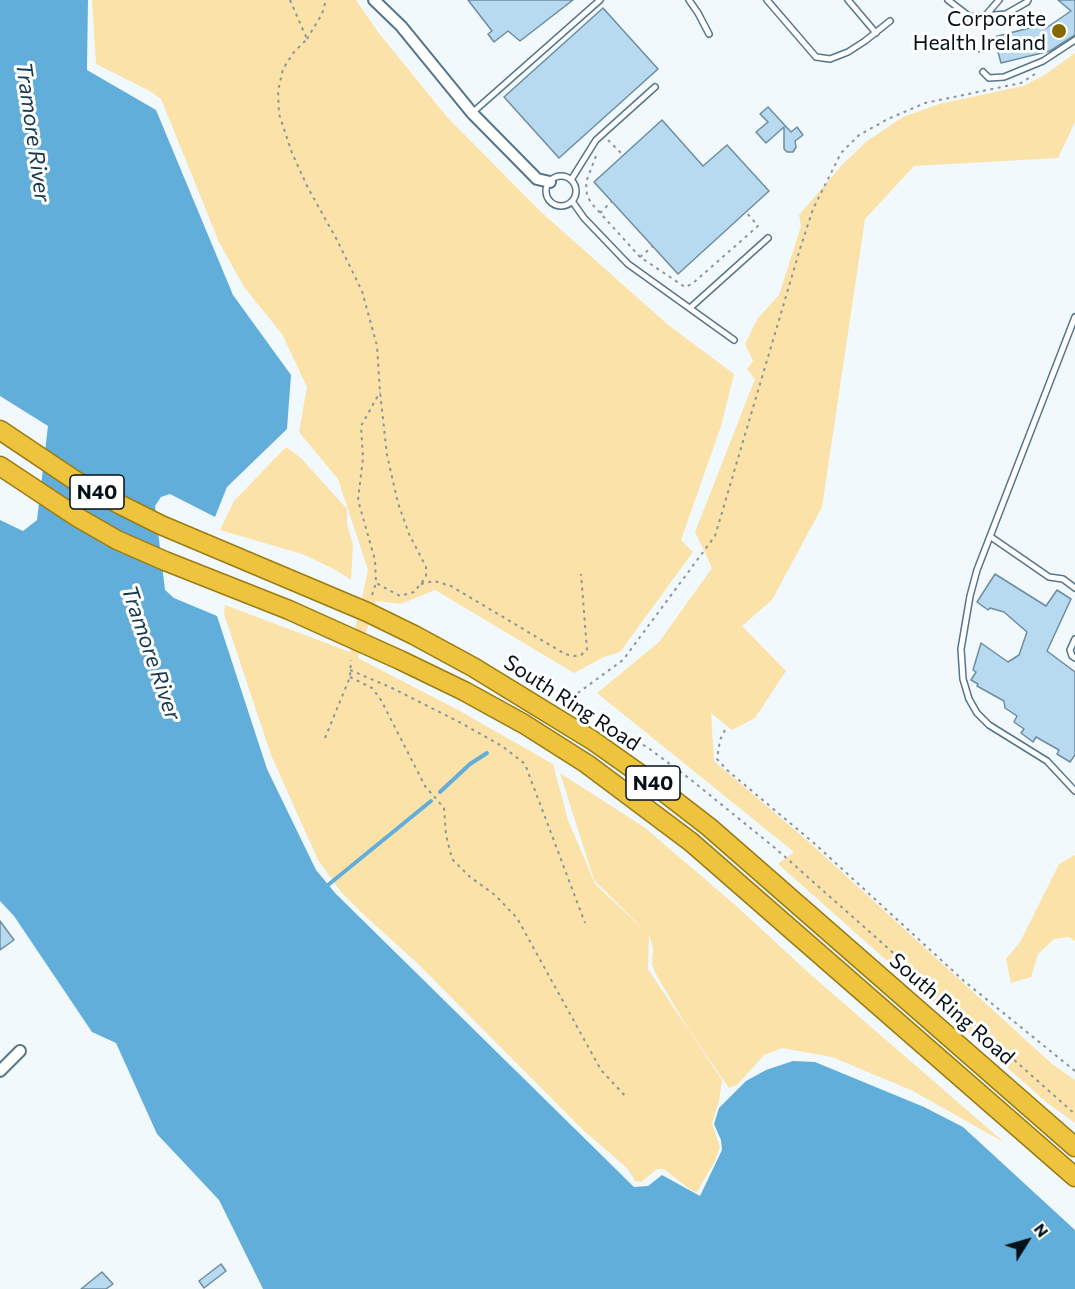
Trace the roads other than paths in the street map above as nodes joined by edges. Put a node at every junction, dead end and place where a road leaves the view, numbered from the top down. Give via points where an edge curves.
1 (374, 0) edge
2 (600, 0) edge
3 (689, 0) edge
4 (767, 0) edge
5 (848, 0) edge
6 (948, 0) edge
7 (999, 0) edge
8 (1028, 0) edge
9 (986, 15) junction
10 (890, 21) dead end
11 (876, 33) junction
12 (709, 34) dead end
13 (1075, 40) edge
14 (983, 72) dead end
15 (655, 87) dead end
16 (472, 113) junction
17 (571, 180) junction
18 (549, 182) junction
19 (572, 201) junction
20 (768, 238) dead end
21 (690, 308) junction
22 (1075, 317) edge
23 (734, 340) dead end
24 (0, 429) edge
25 (0, 466) edge
26 (0, 480) edge
27 (38, 498) junction
28 (991, 537) junction
29 (1075, 588) edge
30 (1075, 639) edge
31 (1075, 658) edge
32 (1075, 791) edge
33 (20, 1051) dead end
34 (0, 1071) edge
35 (1075, 1147) edge
36 (1075, 1177) edge

1 - 16 street via 401,26
2 - 16 lane
3 - 12 lane
4 - 11 lane via 816,57 830,59 848,52
5 - 11 lane
6 - 9 lane via 970,17
7 - 9 lane
8 - 9 lane via 1006,15
10 - 11 lane
13 - 14 lane via 1043,61 1004,77 989,78
15 - 17 lane via 596,140
16 - 18 street via 537,179
17 - 18 lane via 562,176
17 - 19 lane via 576,188
18 - 19 lane via 550,201 564,206
19 - 21 lane via 628,264
20 - 21 lane
21 - 23 lane
22 - 28 lane
24 - 35 highway, South Ring Road / N40 via 76,481 161,525 414,635 592,740 709,827
25 - 27 highway
26 - 27 highway
27 - 36 highway, South Ring Road / N40 via 117,540 289,610 464,691 586,764 691,842
28 - 29 lane via 1049,577 1063,579
28 - 32 lane via 970,596 962,641 963,679 969,699 982,719 1047,761
30 - 31 lane via 1070,650
33 - 34 street

